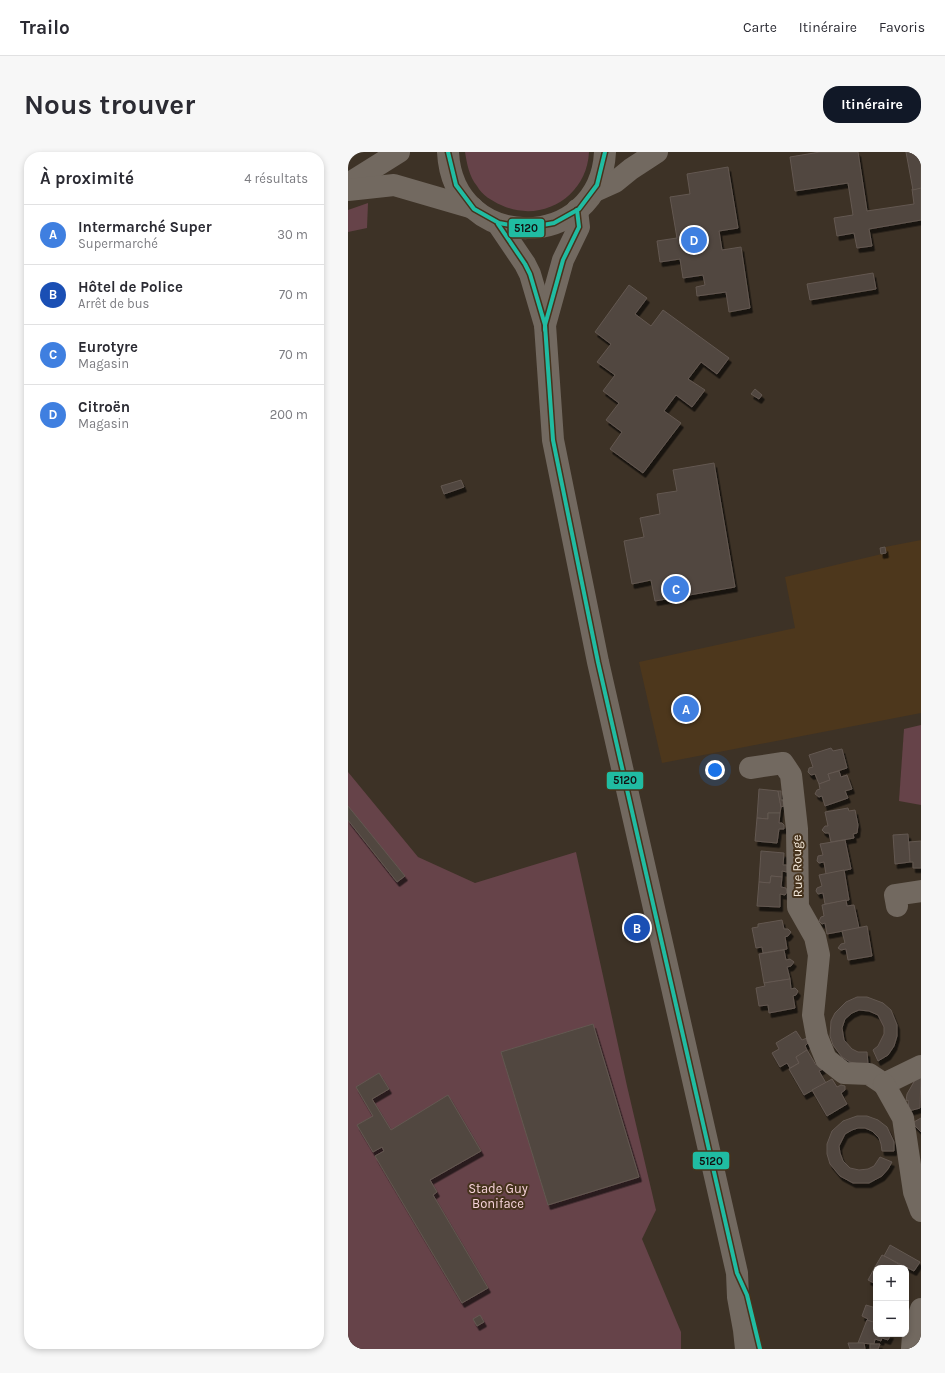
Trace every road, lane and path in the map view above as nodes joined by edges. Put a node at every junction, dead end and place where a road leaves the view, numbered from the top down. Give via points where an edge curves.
1 (399, 152) edge
2 (448, 152) edge
3 (605, 152) edge
4 (657, 152) edge
5 (348, 184) edge
6 (348, 190) edge
7 (595, 191) junction
8 (473, 208) junction
9 (577, 210) junction
10 (498, 224) junction
11 (545, 324) junction
12 (750, 768) dead end
13 (921, 891) edge
14 (897, 906) dead end
15 (921, 1066) edge
16 (884, 1084) junction
17 (914, 1148) edge
18 (921, 1211) edge
19 (737, 1273) junction
20 (921, 1309) edge
21 (746, 1349) edge
22 (760, 1349) edge
23 (912, 1349) edge

1 - 5 street
2 - 8 street via 449,166 458,189
3 - 7 street via 604,165
4 - 7 street via 615,182
6 - 8 street via 394,185
7 - 9 street
8 - 10 street
9 - 10 street via 560,222 540,228 519,229
9 - 11 street via 579,227 563,260
10 - 11 street via 530,274
11 - 19 street via 553,440 598,662
12 - 16 street, Rue Rouge via 783,763 791,775 797,829 798,907 815,937 819,954 813,1015 817,1037 826,1059 844,1073 869,1074
13 - 14 street via 896,894
15 - 16 street
16 - 17 street via 903,1118
17 - 18 street via 914,1192
19 - 21 street
19 - 22 street via 747,1294
20 - 23 street via 913,1335

